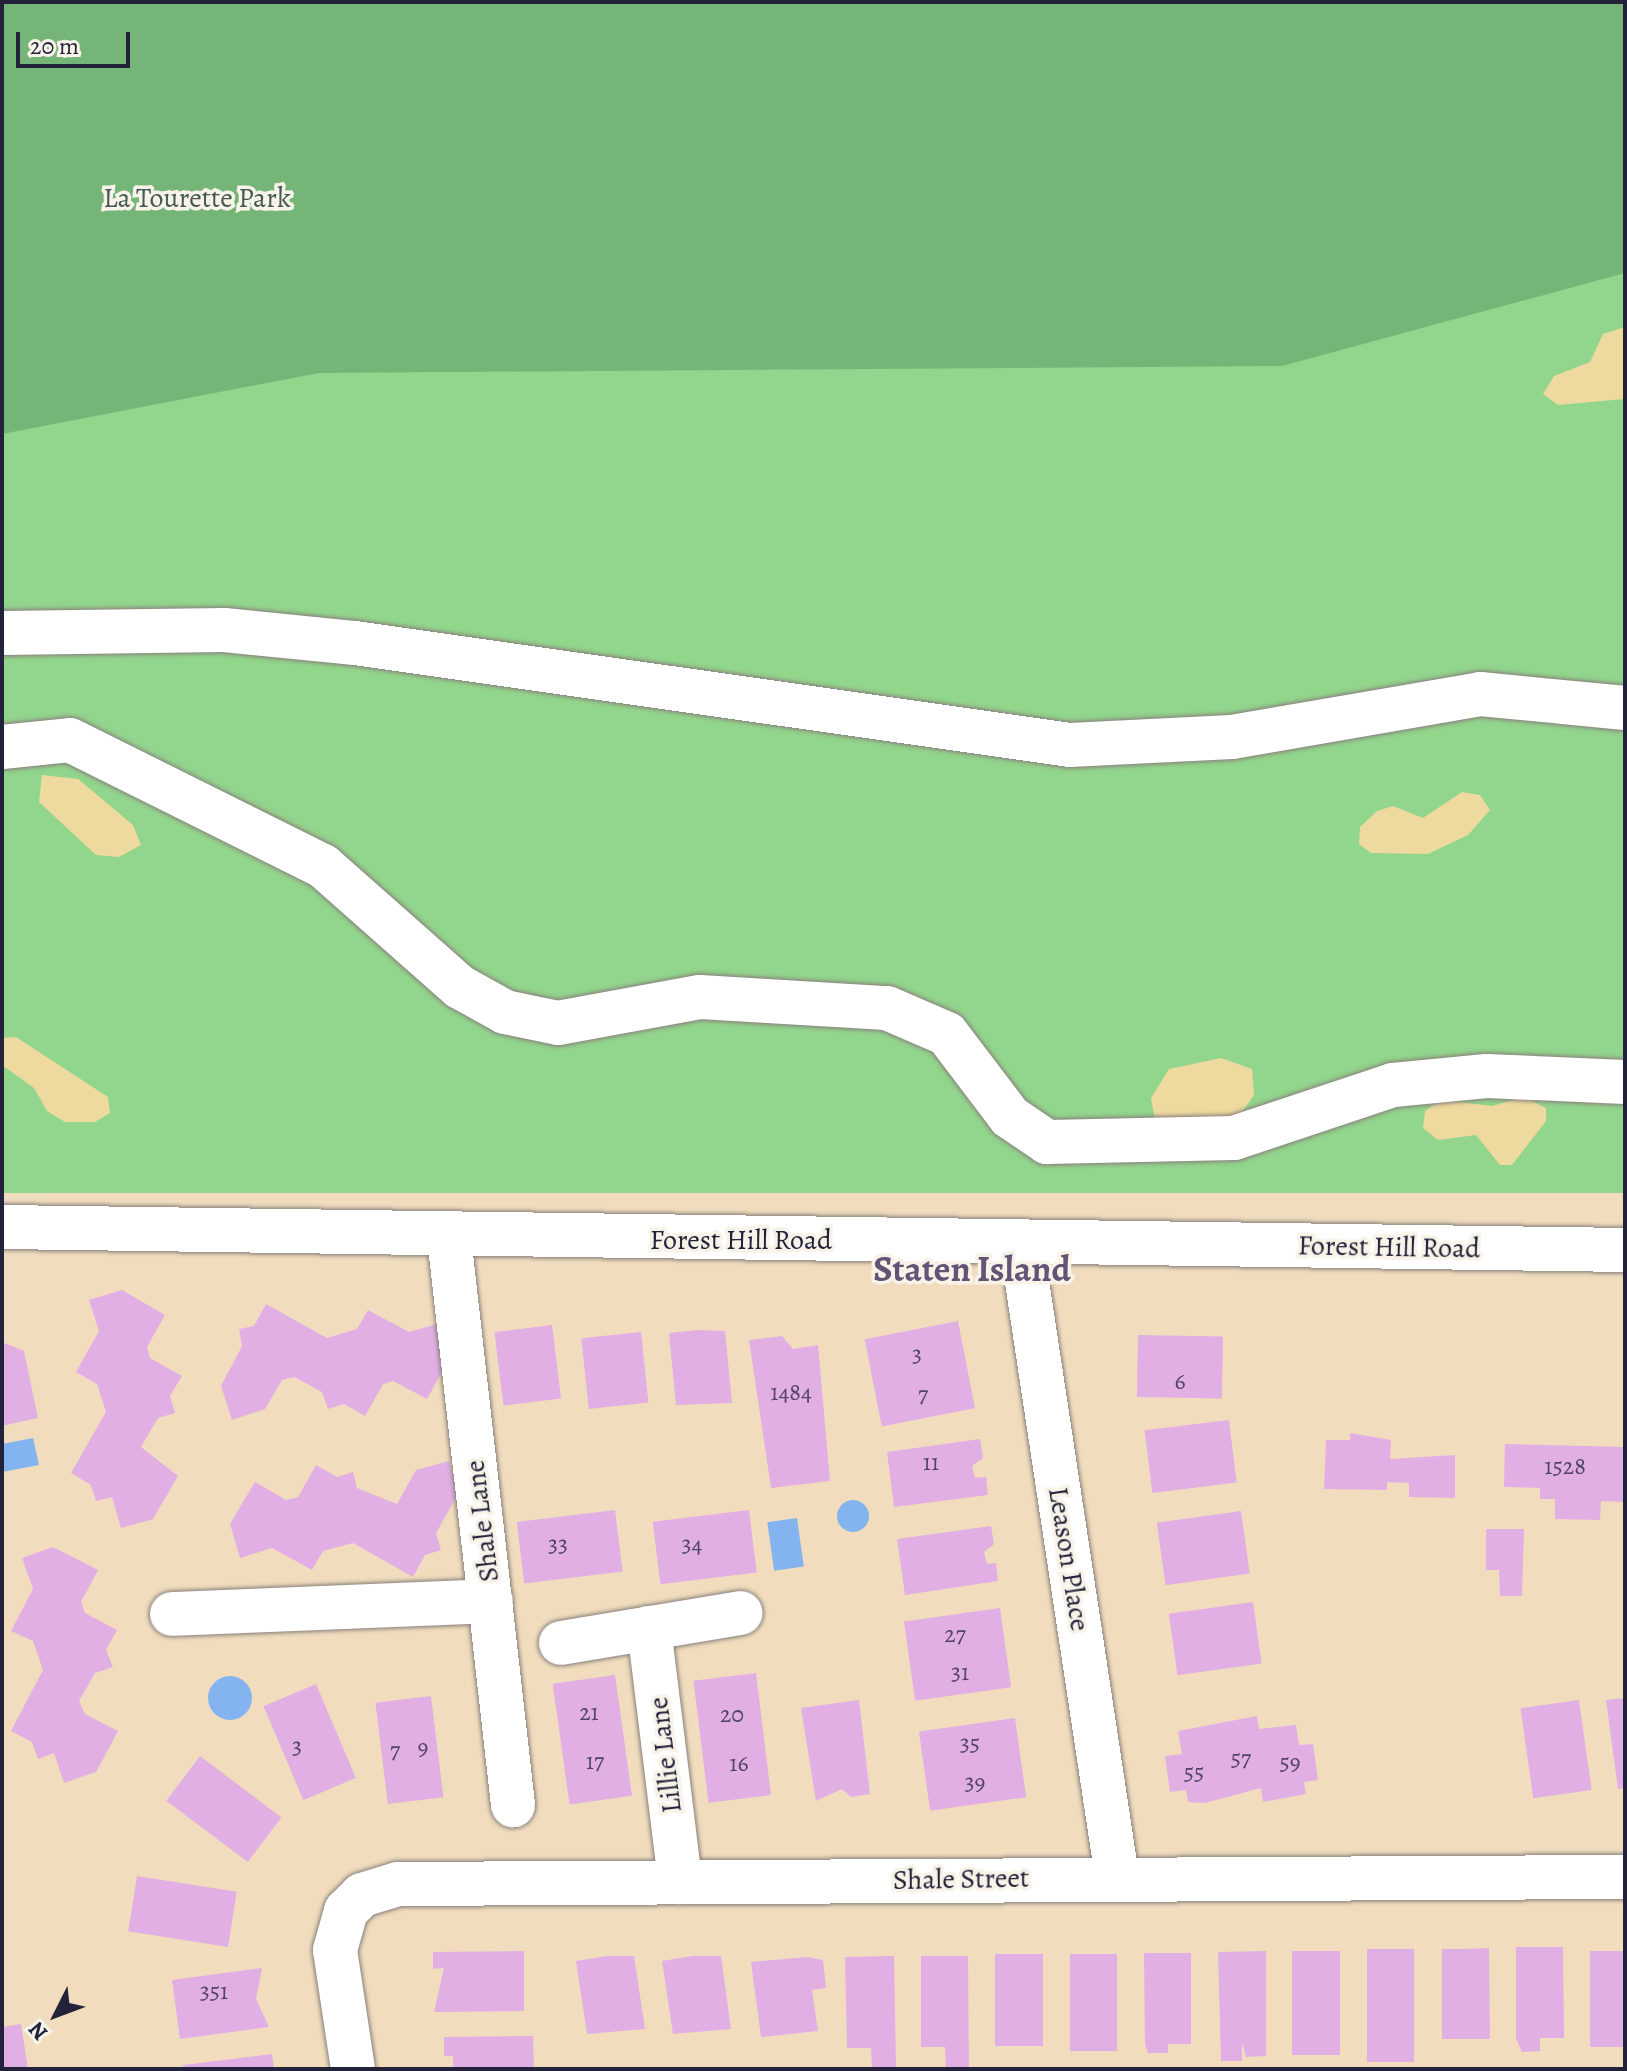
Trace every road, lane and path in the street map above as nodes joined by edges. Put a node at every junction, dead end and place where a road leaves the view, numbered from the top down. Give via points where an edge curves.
1 (2, 633) edge
2 (1625, 708) edge
3 (2, 747) edge
4 (1625, 1082) edge
5 (2, 1227) edge
6 (449, 1237) junction
7 (1021, 1242) junction
8 (1625, 1250) edge
9 (491, 1601) junction
10 (741, 1613) dead end
11 (172, 1614) dead end
12 (649, 1628) junction
13 (561, 1643) dead end
14 (513, 1805) dead end
15 (1117, 1877) junction
16 (1625, 1877) edge
17 (680, 1882) junction
18 (353, 2069) edge

1 - 2 street via 224,630 355,643 1070,745 1232,737 1480,694
3 - 4 street via 70,740 323,866 460,987 505,1012 558,1023 700,997 887,1008 947,1034 1010,1117 1047,1142 1234,1138 1393,1085 1487,1076
5 - 6 street, Forest Hill Road
6 - 7 street, Forest Hill Road
6 - 9 street, Shale Lane
7 - 8 street, Forest Hill Road
7 - 15 street, Leason Place
9 - 11 street
9 - 14 street, Shale Lane
10 - 12 street
12 - 13 street
12 - 17 street, Lillie Lane
15 - 16 street, Shale Street via 1344,1884
15 - 17 street, Shale Street
17 - 18 street, Shale Street via 398,1884 362,1895 346,1911 335,1950

